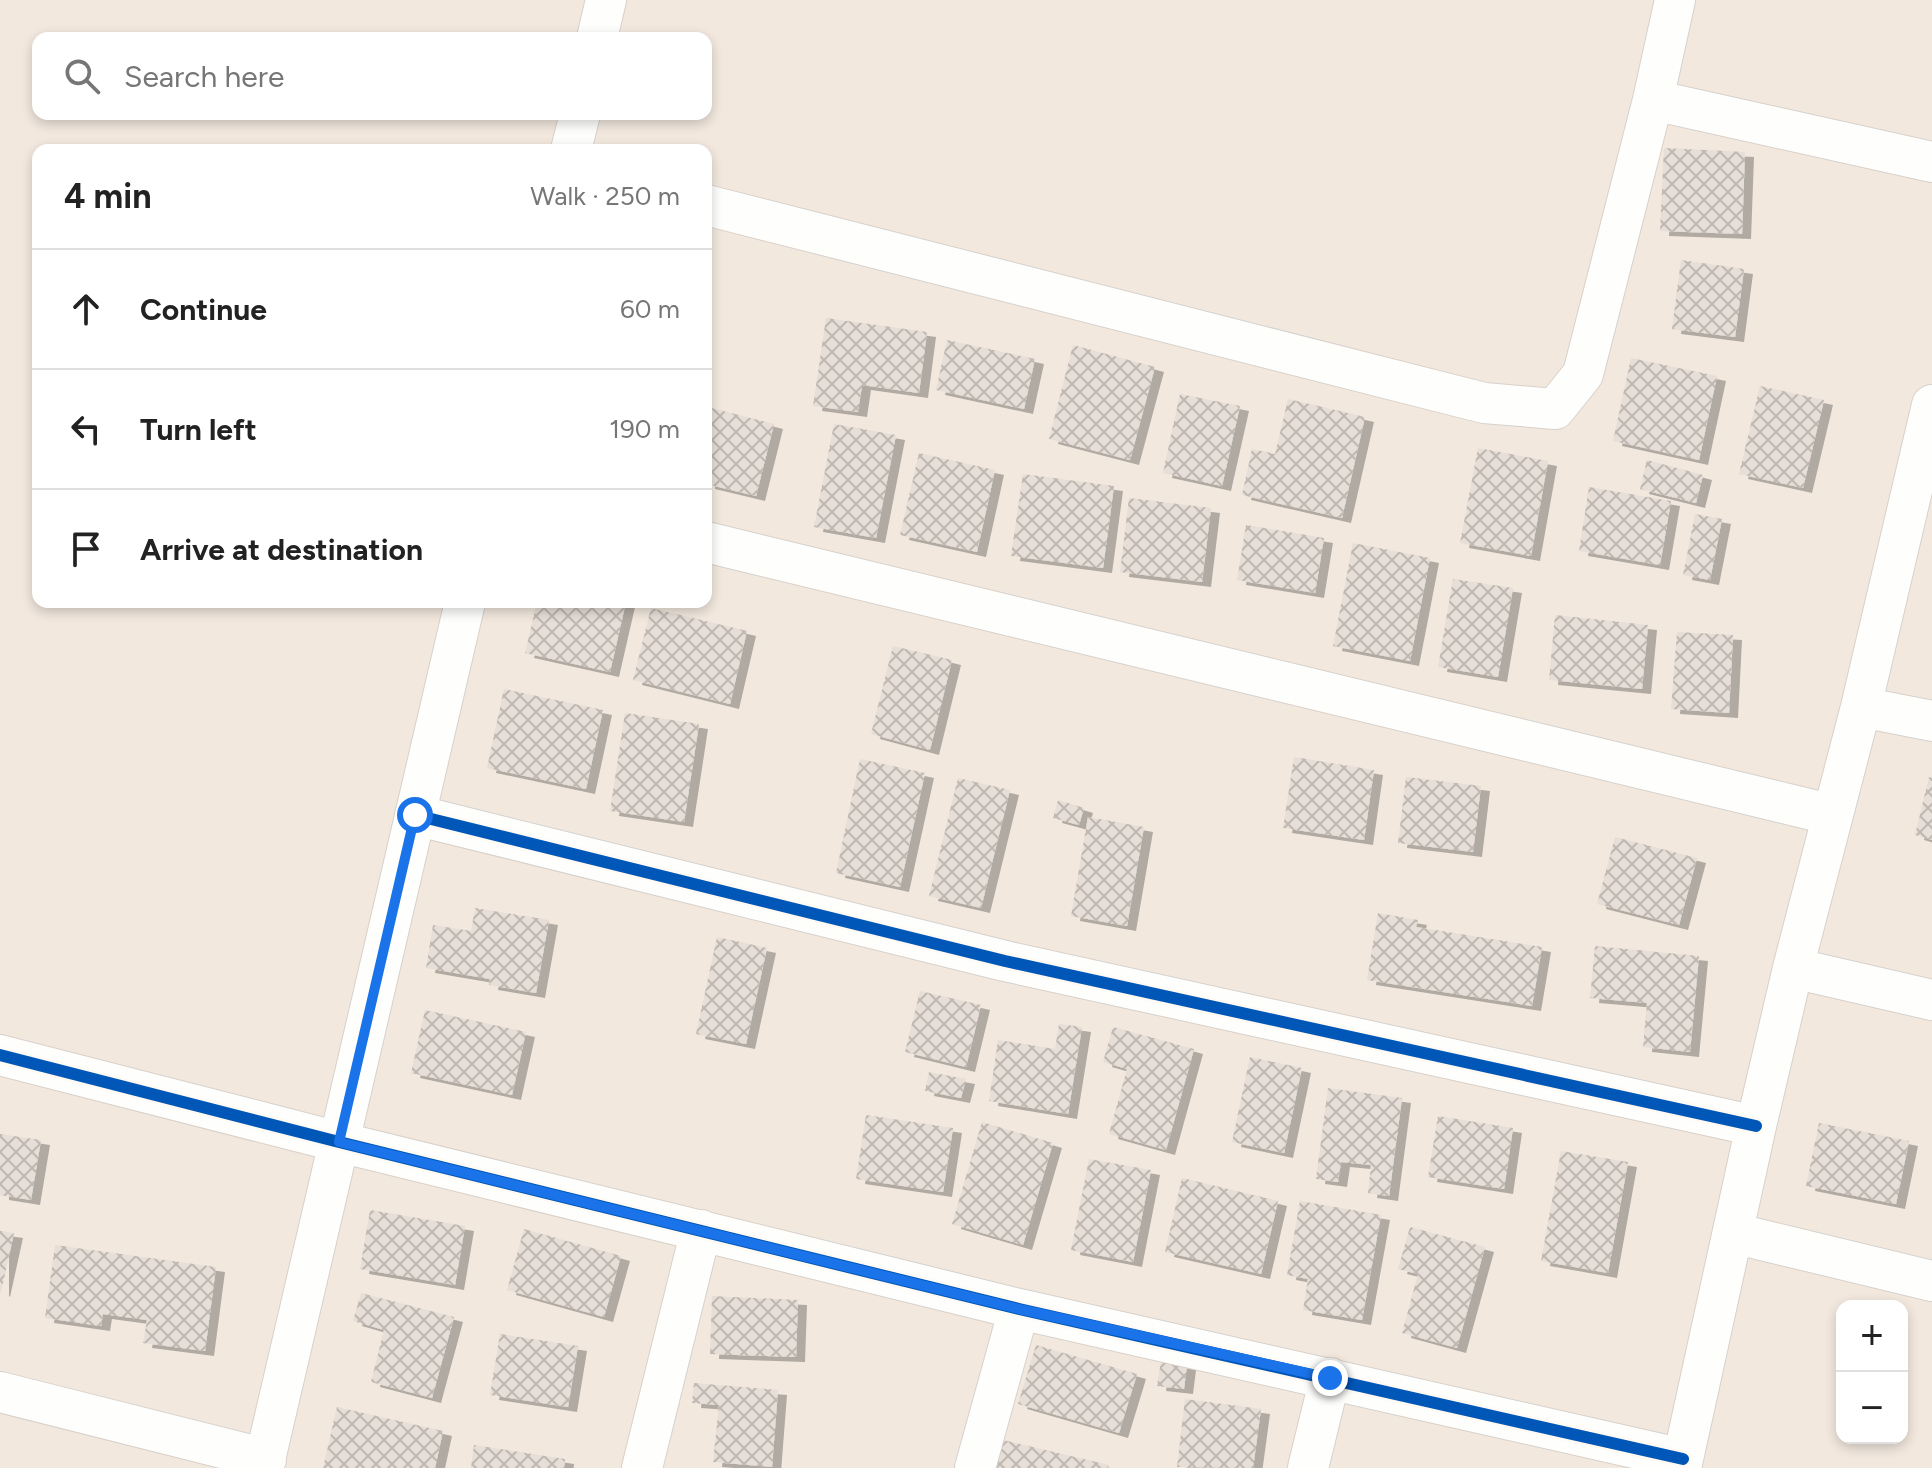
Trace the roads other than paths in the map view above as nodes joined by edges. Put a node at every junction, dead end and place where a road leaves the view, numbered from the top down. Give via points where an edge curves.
1 (606, 0) edge
2 (1675, 0) edge
3 (598, 32) edge
4 (1653, 100) junction
5 (578, 120) edge
6 (572, 144) edge
7 (1932, 162) edge
8 (712, 207) edge
9 (1929, 431) edge
10 (712, 543) edge
11 (464, 608) edge
12 (1861, 707) junction
13 (1932, 721) edge
14 (415, 815) junction
15 (1833, 815) junction
16 (1793, 968) junction
17 (1932, 1000) edge
18 (0, 1055) edge
19 (1756, 1126) junction
20 (339, 1142) junction
21 (701, 1230) junction
22 (1733, 1233) junction
23 (1932, 1281) edge
24 (1019, 1309) junction
25 (1330, 1378) junction
26 (0, 1392) edge
27 (264, 1463) edge
28 (1682, 1463) edge
29 (642, 1468) edge
30 (975, 1468) edge
31 (1308, 1468) edge

1 - 3 street
2 - 4 street
4 - 7 street
4 - 8 street via 1583,374 1555,409 1484,403
5 - 6 street
9 - 12 street
10 - 15 street
11 - 14 street
12 - 13 street
12 - 15 street
14 - 19 street via 1005,961
14 - 20 street
15 - 16 street
16 - 17 street
16 - 19 street
18 - 20 street
19 - 22 street
20 - 21 street
20 - 27 street
21 - 24 street
21 - 29 street
22 - 23 street
22 - 28 street
24 - 25 street
24 - 30 street
25 - 28 street
25 - 31 street
26 - 27 street

